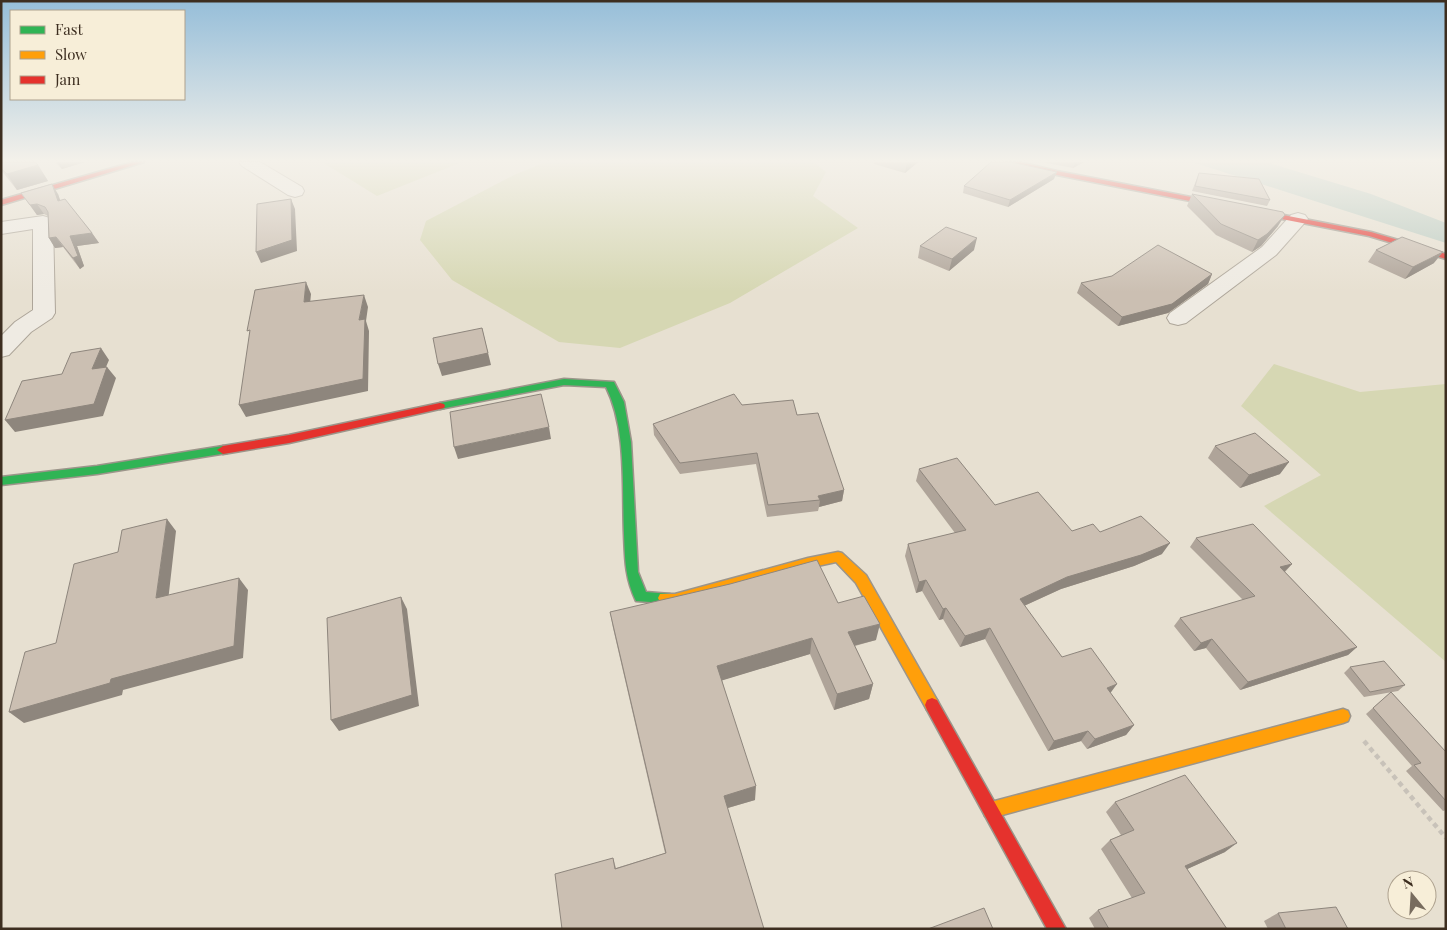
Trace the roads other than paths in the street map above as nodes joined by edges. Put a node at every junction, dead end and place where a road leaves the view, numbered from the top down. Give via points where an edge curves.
1 (1226, 205) edge
2 (1298, 219) junction
3 (1, 228) edge
4 (1446, 256) edge
5 (1178, 318) dead end
6 (1, 350) edge
7 (1, 481) edge
8 (1343, 716) road end
9 (991, 810) junction
10 (1057, 929) edge

1 - 2 street
2 - 4 street via 1371,234
2 - 5 street via 1269,251
3 - 6 street via 43,222 44,312 23,326
7 - 9 street via 97,470 289,439 564,382 610,384 618,402 626,442 632,572 641,597 675,599 808,562 838,557 861,579
8 - 9 street
9 - 10 street

